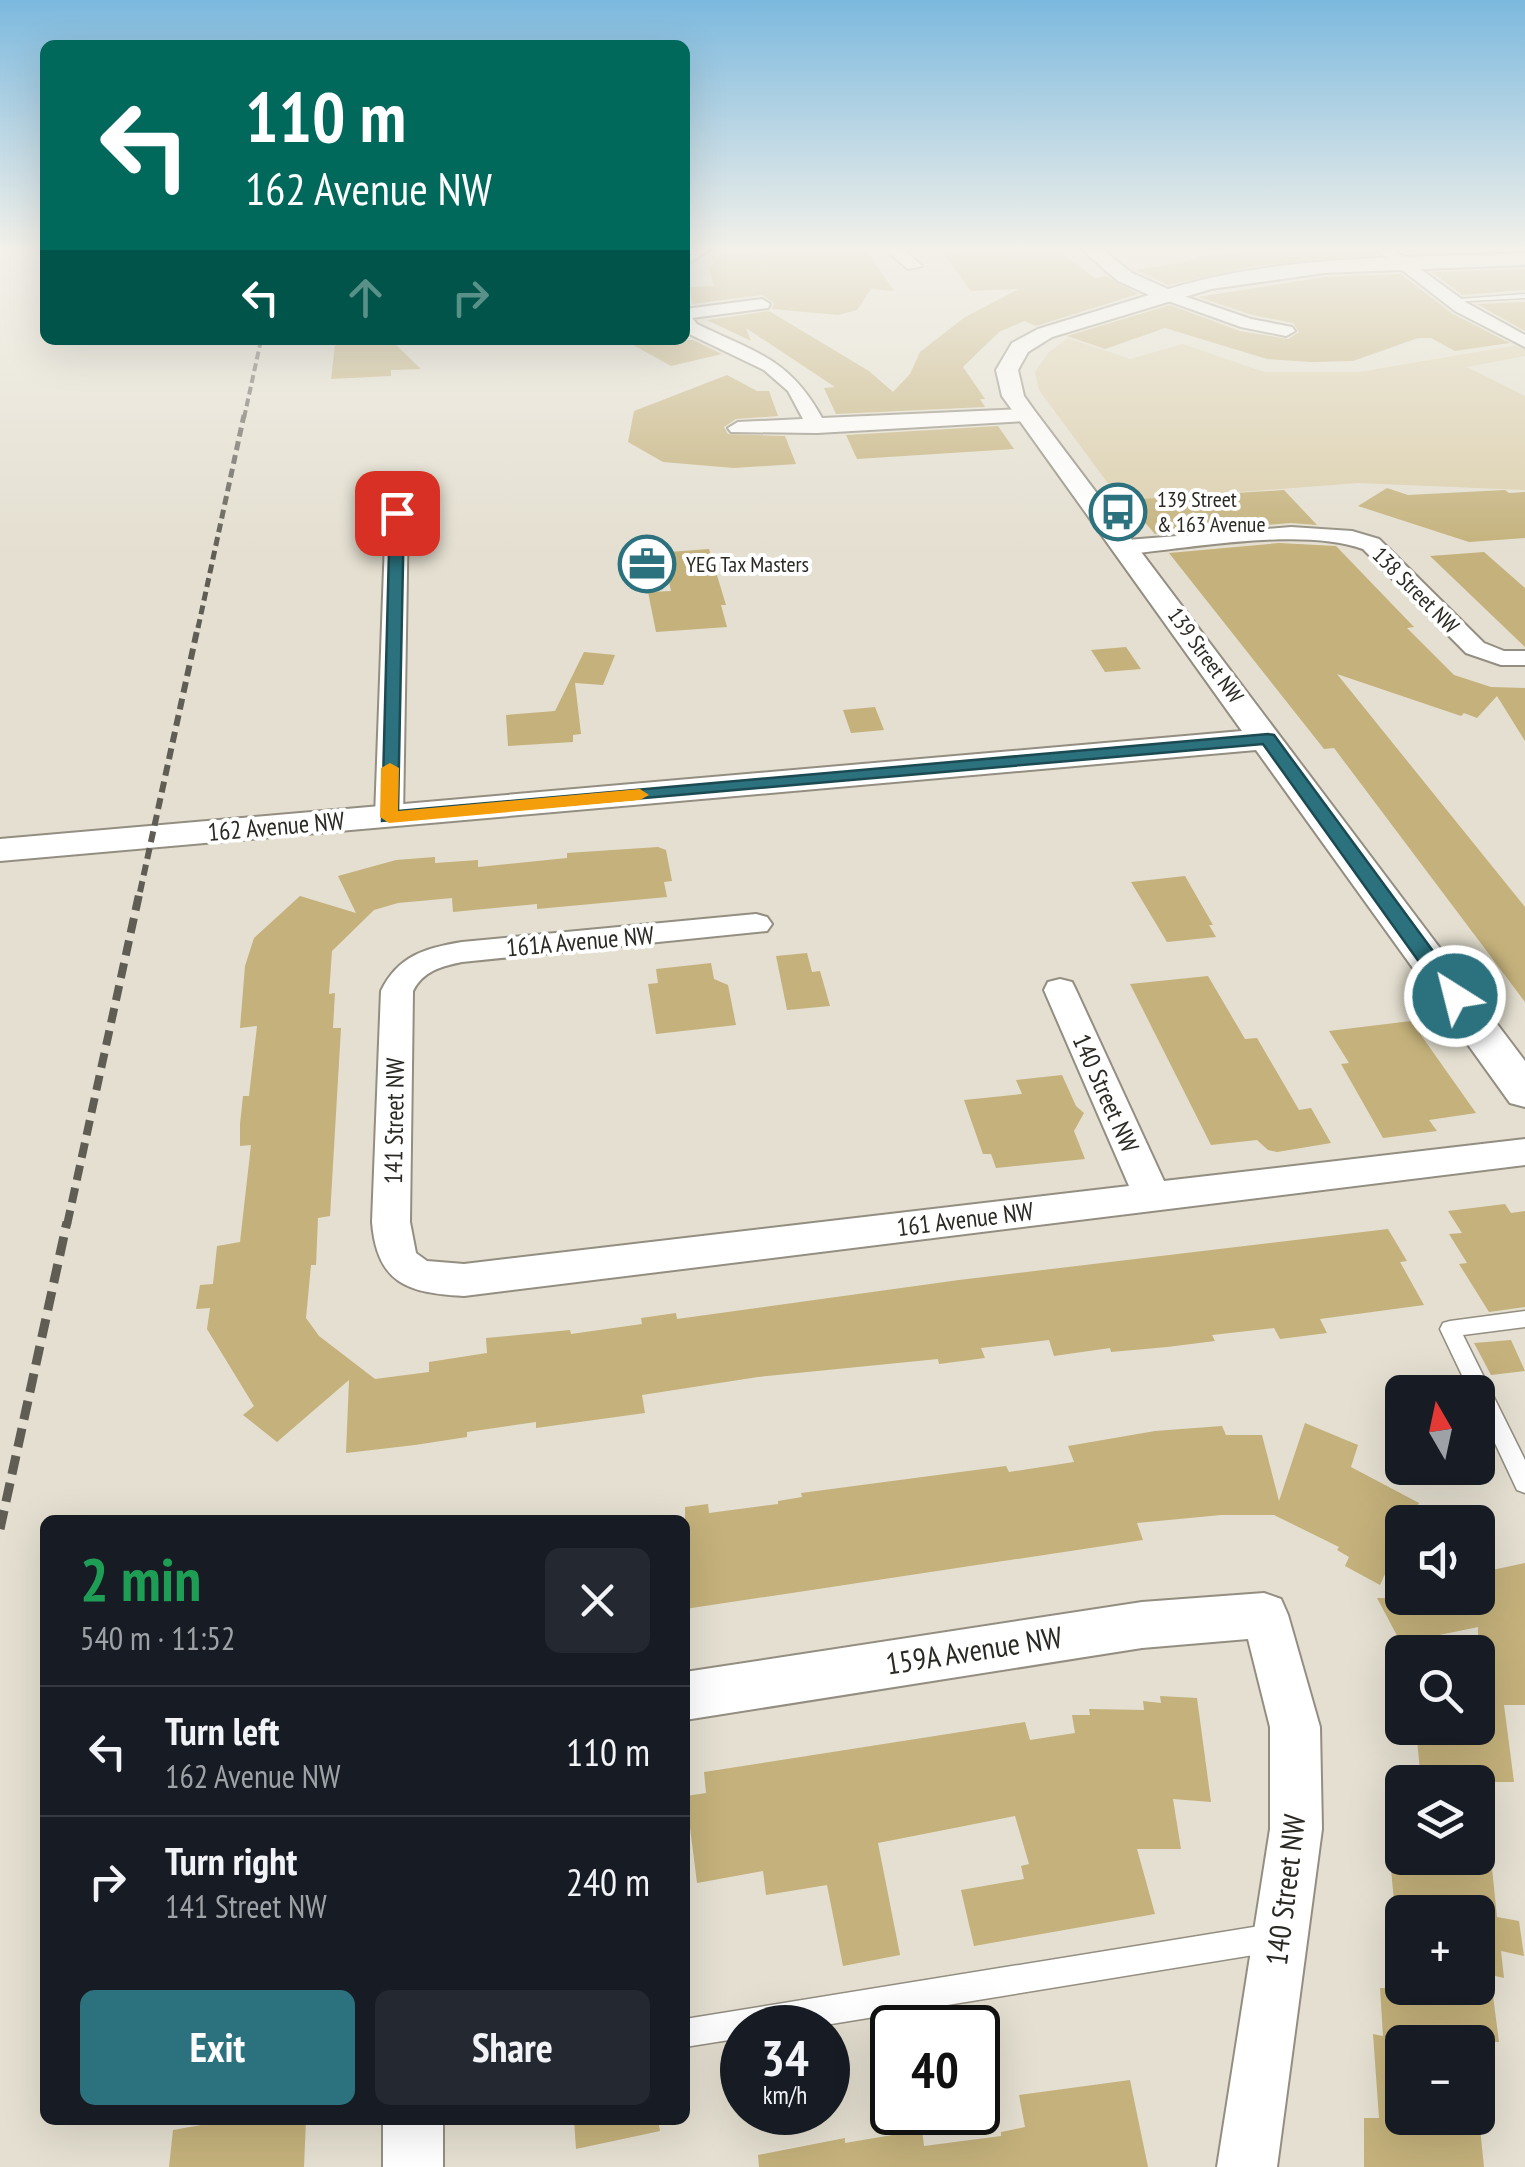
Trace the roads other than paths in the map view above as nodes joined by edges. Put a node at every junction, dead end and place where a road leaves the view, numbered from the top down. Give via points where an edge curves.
1 (737, 350) edge
2 (1018, 350) edge
3 (1026, 415) junction
4 (817, 427) junction
5 (738, 428) dead end
6 (397, 513) dead end
7 (1127, 547) junction
8 (1525, 658) edge
9 (1268, 739) junction
10 (389, 817) junction
11 (0, 850) edge
12 (756, 924) dead end
13 (408, 971) joint
14 (1060, 990) dead end
15 (1525, 1092) edge
16 (1525, 1152) edge
17 (1152, 1196) junction
18 (406, 1270) joint
19 (1525, 1319) edge
20 (1525, 1483) edge
21 (1264, 1615) joint
22 (690, 1695) edge
23 (1281, 1936) junction
24 (690, 2032) edge
25 (414, 2125) edge
26 (413, 2167) edge
27 (1248, 2167) edge

1 - 4 street via 796,388
2 - 3 street, 139 Street NW via 1008,381
3 - 4 street
3 - 7 street, 139 Street NW
4 - 5 street
6 - 10 street
7 - 8 street, 138 Street NW via 1345,534 1371,544 1483,653
7 - 9 street, 139 Street NW
9 - 10 street, 162 Avenue NW
9 - 15 street, 139 Street NW
10 - 11 street, 162 Avenue NW
12 - 13 street, 161A Avenue NW via 462,952
13 - 18 street, 141 Street NW via 397,991 391,1222 395,1255
14 - 17 street, 140 Street NW
16 - 17 street, 161 Avenue NW
17 - 18 street, 161 Avenue NW via 464,1280
19 - 20 lane via 1450,1329
21 - 22 street, 159A Avenue NW via 1142,1625
21 - 23 street, 140 Street NW via 1295,1727 1296,1828
23 - 24 lane
23 - 27 street, 140 Street NW
25 - 26 street

